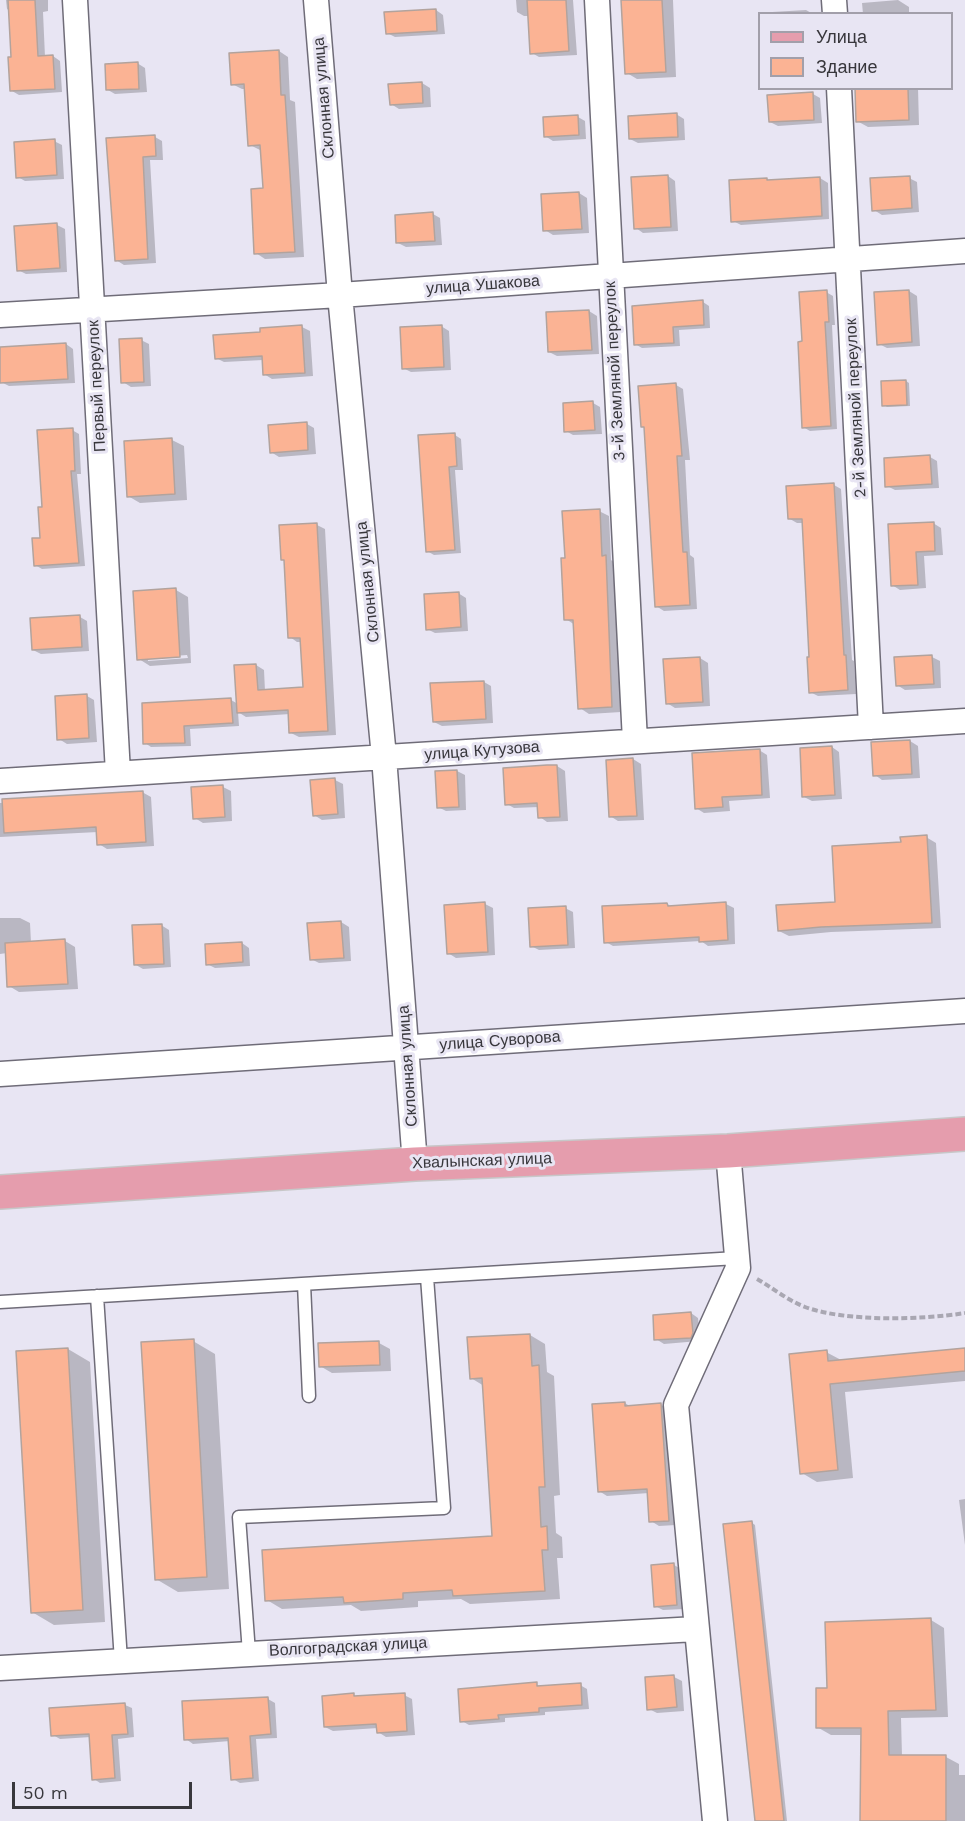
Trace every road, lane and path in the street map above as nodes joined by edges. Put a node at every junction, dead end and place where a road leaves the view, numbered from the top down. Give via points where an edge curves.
1 (75, 0) edge
2 (316, 0) edge
3 (597, 0) edge
4 (839, 90) edge
5 (965, 251) edge
6 (849, 260) junction
7 (610, 276) junction
8 (340, 295) junction
9 (93, 310) junction
10 (0, 315) edge
11 (965, 721) edge
12 (871, 727) junction
13 (635, 741) junction
14 (384, 757) junction
15 (118, 773) junction
16 (0, 781) edge
17 (965, 1011) edge
18 (406, 1048) junction
19 (0, 1074) edge
20 (965, 1134) edge
21 (728, 1151) junction
22 (415, 1164) junction
23 (0, 1192) edge
24 (738, 1263) junction
25 (427, 1277) junction
26 (304, 1284) junction
27 (97, 1296) junction
28 (0, 1302) edge
29 (965, 1313) edge
30 (309, 1396) dead end
31 (696, 1629) junction
32 (249, 1653) junction
33 (121, 1661) junction
34 (0, 1668) edge
35 (715, 1821) edge

1 - 9 street, Первый переулок
2 - 8 street, Склонная улица
3 - 7 street, 3-й Земляной переулок
4 - 6 street, 2-й Земляной переулок
5 - 6 street, улица Ушакова
6 - 7 street, улица Ушакова
6 - 12 street, 2-й Земляной переулок
7 - 8 street, улица Ушакова
7 - 13 street, 3-й Земляной переулок
8 - 9 street, улица Ушакова
8 - 14 street, Склонная улица
9 - 10 street, улица Ушакова
9 - 15 street, Первый переулок
11 - 12 street, улица Кутузова
12 - 13 street, улица Кутузова
13 - 14 street, улица Кутузова
14 - 15 street, улица Кутузова
14 - 18 street, Склонная улица
15 - 16 street, улица Кутузова
17 - 18 street, улица Суворова
18 - 19 street, улица Суворова
18 - 22 street, Склонная улица
20 - 21 main road, Хвалынская улица
21 - 22 main road, Хвалынская улица
21 - 24 street
22 - 23 main road, Хвалынская улица
24 - 25 lane
24 - 29 path via 783,1297 806,1307 853,1316 910,1319
24 - 31 street via 676,1406
25 - 26 lane
25 - 32 lane via 444,1508 239,1517
26 - 27 lane
26 - 30 lane
27 - 28 lane
27 - 33 lane
31 - 32 street, Волгоградская улица
31 - 35 street
32 - 33 street, Волгоградская улица
33 - 34 street, Волгоградская улица

